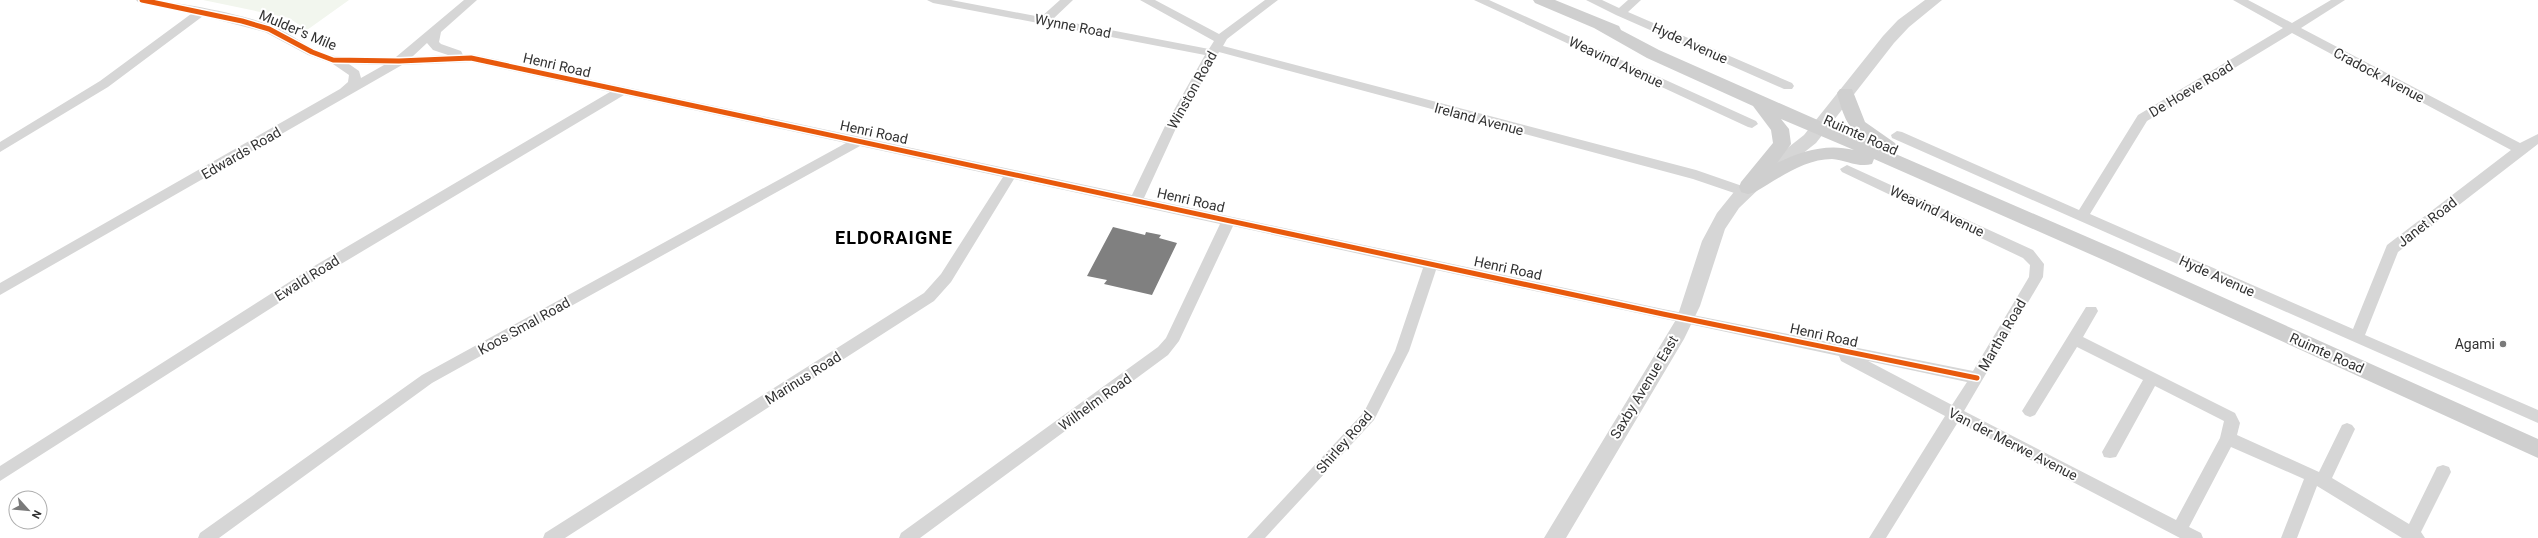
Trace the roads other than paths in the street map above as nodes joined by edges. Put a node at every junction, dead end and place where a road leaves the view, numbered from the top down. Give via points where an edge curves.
1 (142, 0) edge
2 (471, 0) edge
3 (933, 0) edge
4 (1067, 0) edge
5 (1146, 0) edge
6 (1272, 0) edge
7 (1480, 0) edge
8 (1541, 0) edge
9 (1592, 0) edge
10 (1635, 0) edge
11 (1935, 0) edge
12 (2239, 0) edge
13 (2340, 0) edge
14 (201, 12) junction
15 (1620, 13) junction
16 (1045, 20) junction
17 (1601, 26) junction
18 (2293, 29) junction
19 (435, 32) junction
20 (1216, 46) junction
21 (472, 58) junction
22 (333, 60) junction
23 (399, 61) junction
24 (1788, 86) dead end
25 (621, 91) junction
26 (1846, 93) junction
27 (340, 96) junction
28 (1752, 99) junction
29 (1752, 124) dead end
30 (1823, 124) junction
31 (2538, 138) edge
32 (859, 141) junction
33 (1893, 141) junction
34 (0, 148) edge
35 (2520, 149) junction
36 (1847, 169) dead end
37 (1011, 174) junction
38 (1746, 189) junction
39 (1961, 192) junction
40 (1136, 200) junction
41 (2082, 216) junction
42 (1229, 220) junction
43 (2028, 254) joint
44 (2115, 257) junction
45 (1432, 263) junction
46 (0, 290) edge
47 (2091, 311) dead end
48 (1686, 318) junction
49 (2357, 338) junction
50 (2074, 339) junction
51 (1832, 349) junction
52 (2152, 377) junction
53 (1977, 378) junction
54 (2030, 411) dead end
55 (1953, 413) junction
56 (2538, 417) edge
57 (2347, 429) dead end
58 (2228, 438) junction
59 (2538, 449) edge
60 (2110, 452) dead end
61 (2443, 472) dead end
62 (0, 474) edge
63 (2318, 479) junction
64 (2179, 530) junction
65 (2414, 537) edge
66 (206, 538) edge
67 (552, 538) edge
68 (907, 538) edge
69 (1256, 538) edge
70 (1555, 538) edge
71 (1877, 538) edge
72 (2195, 538) edge
73 (2289, 538) edge

1 - 14 street, Mulder's Mile
2 - 19 street, Edwards Road
3 - 16 street, Wynne Road
4 - 16 street
5 - 20 street, Ireland Avenue
6 - 20 street, Winston Road via 1229,30
7 - 29 street, Weavind Avenue
8 - 17 main road, Ruimte Road
9 - 15 street, Hyde Avenue
10 - 15 street
11 - 26 street, Saxby Avenue East via 1916,12 1903,25
12 - 18 street, Cradock Avenue
13 - 18 street, De Hoeve Road
14 - 22 street, Mulder's Mile via 269,29
14 - 34 street via 104,84
15 - 24 street, Hyde Avenue
16 - 20 street, Wynne Road
17 - 28 main road, Ruimte Road via 1653,54
17 - 30 main road, Ruimte Road via 1660,46
18 - 35 street, Cradock Avenue
18 - 41 street, De Hoeve Road via 2142,118
19 - 21 street via 432,40 437,47
19 - 23 street, Edwards Road
20 - 38 street, Ireland Avenue via 1242,56
20 - 40 street, Winston Road via 1171,126
21 - 23 street, Henri Road
21 - 25 street, Henri Road
22 - 23 street, Mulder's Mile
22 - 27 street via 348,67 355,74 354,83
23 - 27 street, Edwards Road
25 - 32 street, Henri Road
25 - 62 street, Ewald Road via 321,269
26 - 30 street, Saxby Avenue East
26 - 33 main road via 1854,120 1867,135
27 - 46 street, Edwards Road
28 - 30 main road, Ruimte Road
28 - 38 main road via 1769,113 1783,137 1780,150 1765,164
30 - 33 main road, Ruimte Road
30 - 38 street, Saxby Avenue East via 1796,152
30 - 39 main road, Ruimte Road
31 - 35 street, Janet Road
32 - 37 street, Henri Road
32 - 66 street, Koos Smal Road via 427,379
33 - 41 street, Hyde Avenue
33 - 44 main road, Ruimte Road
35 - 49 street, Janet Road via 2392,249
36 - 43 street, Weavind Avenue
37 - 40 street, Henri Road
37 - 67 street, Marinus Road via 946,278 929,297
38 - 39 main road via 1809,155 1833,152 1851,155 1926,184
38 - 48 street, Saxby Avenue East via 1723,217 1714,234
39 - 44 main road, Ruimte Road
40 - 42 street, Henri Road
41 - 49 street, Hyde Avenue
42 - 45 street, Henri Road
42 - 68 street, Wilhelm Road via 1172,341 1163,351
43 - 53 street, Martha Road via 2037,264 2036,277
44 - 59 main road, Ruimte Road
45 - 48 street, Henri Road
45 - 69 street, Shirley Road via 1402,351 1369,416
47 - 50 street
48 - 51 street, Henri Road
48 - 70 street, Saxby Avenue East
49 - 56 street, Hyde Avenue
50 - 52 street
50 - 54 street
51 - 53 street, Henri Road
51 - 55 street, Van der Merwe Avenue
52 - 58 street via 2230,417 2232,423
52 - 60 street
53 - 55 street, Martha Road
55 - 64 street, Van der Merwe Avenue
55 - 71 street, Martha Road
57 - 63 street
58 - 63 street
58 - 64 street
61 - 65 street
63 - 65 street
63 - 73 street
64 - 72 street, Van der Merwe Avenue

